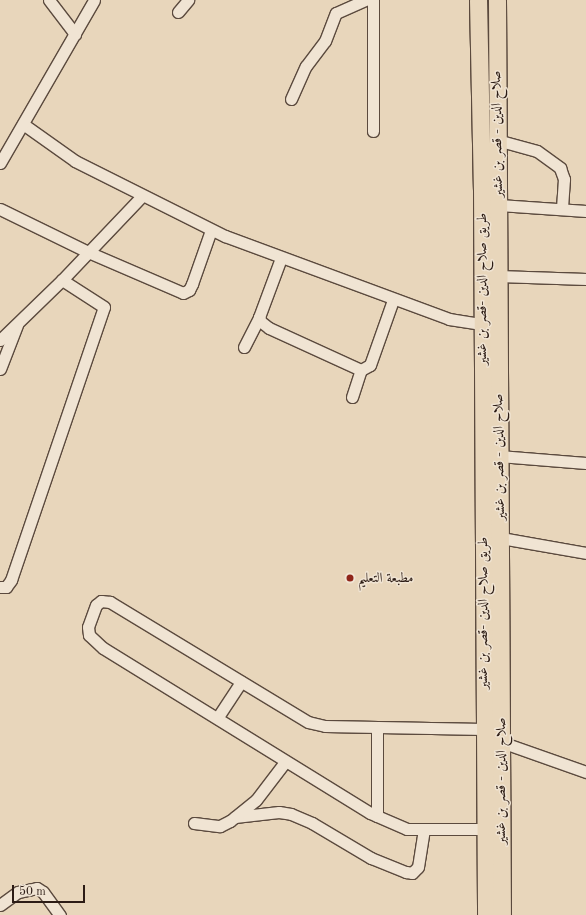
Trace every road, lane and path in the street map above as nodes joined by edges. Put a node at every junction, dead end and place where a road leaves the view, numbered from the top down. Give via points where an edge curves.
1 (50, 0) edge
2 (94, 0) edge
3 (188, 0) edge
4 (365, 0) edge
5 (373, 0) edge
6 (478, 0) edge
7 (497, 1) edge
8 (178, 12) dead end
9 (75, 34) junction
10 (291, 100) dead end
11 (23, 124) junction
12 (373, 131) dead end
13 (497, 140) junction
14 (0, 163) edge
15 (142, 196) junction
16 (499, 205) junction
17 (0, 209) edge
18 (562, 209) junction
19 (586, 211) edge
20 (211, 230) junction
21 (88, 252) junction
22 (281, 258) junction
23 (498, 276) junction
24 (586, 279) edge
25 (62, 280) junction
26 (393, 300) junction
27 (258, 317) junction
28 (19, 321) junction
29 (482, 324) junction
30 (0, 340) edge
31 (244, 347) dead end
32 (0, 370) edge
33 (361, 370) junction
34 (352, 397) dead end
35 (499, 456) junction
36 (586, 464) edge
37 (500, 538) junction
38 (586, 553) edge
39 (0, 586) edge
40 (241, 682) junction
41 (218, 717) junction
42 (377, 726) junction
43 (484, 729) junction
44 (501, 742) junction
45 (284, 762) junction
46 (586, 772) edge
47 (376, 816) junction
48 (235, 817) junction
49 (194, 823) dead end
50 (424, 829) junction
51 (485, 829) junction
52 (0, 905) edge
53 (60, 915) edge
54 (486, 915) edge
55 (502, 915) edge

1 - 9 street
2 - 9 street
3 - 8 street
4 - 10 street via 336,13 324,41 306,66
5 - 12 street
6 - 7 highway
6 - 29 highway, طريق صلاح الدين -قصر بن غشير
7 - 13 highway, صلاح الدين - قصر بن غشير
9 - 11 street
11 - 14 street
11 - 15 street via 75,161
13 - 16 highway, صلاح الدين - قصر بن غشير
13 - 18 street via 537,151 560,168 564,179
15 - 20 street
15 - 21 street
16 - 18 street
16 - 23 highway, صلاح الدين - قصر بن غشير
17 - 21 street
18 - 19 street
20 - 21 street via 189,290 183,293
20 - 22 street
21 - 25 street
22 - 26 street
22 - 27 street
23 - 24 street
23 - 35 highway, صلاح الدين - قصر بن غشير
25 - 28 street
25 - 39 street via 104,307 11,580 6,587
26 - 29 street via 448,319
26 - 33 street via 370,365
27 - 31 street
27 - 33 street via 269,328
28 - 30 street
28 - 32 street
29 - 43 highway, طريق صلاح الدين -قصر بن غشير
33 - 34 street
35 - 36 street
35 - 37 highway, صلاح الدين - قصر بن غشير
37 - 38 street
37 - 44 highway, صلاح الدين - قصر بن غشير
40 - 41 street
40 - 41 street via 110,602 101,601 96,605 88,627 89,635 94,642
40 - 42 street via 308,722 325,726
41 - 45 street
42 - 43 street
42 - 47 street
43 - 51 highway, طريق صلاح الدين -قصر بن غشير
44 - 46 street
44 - 55 highway, صلاح الدين - قصر بن غشير
45 - 47 street
45 - 48 street via 256,800
47 - 50 street via 407,829
48 - 49 street via 220,826
48 - 50 street via 279,812 291,814 312,823 371,858 406,872 412,872 418,867
50 - 51 street
51 - 54 highway, طريق صلاح الدين -قصر بن غشير
52 - 53 street via 18,892 37,888

